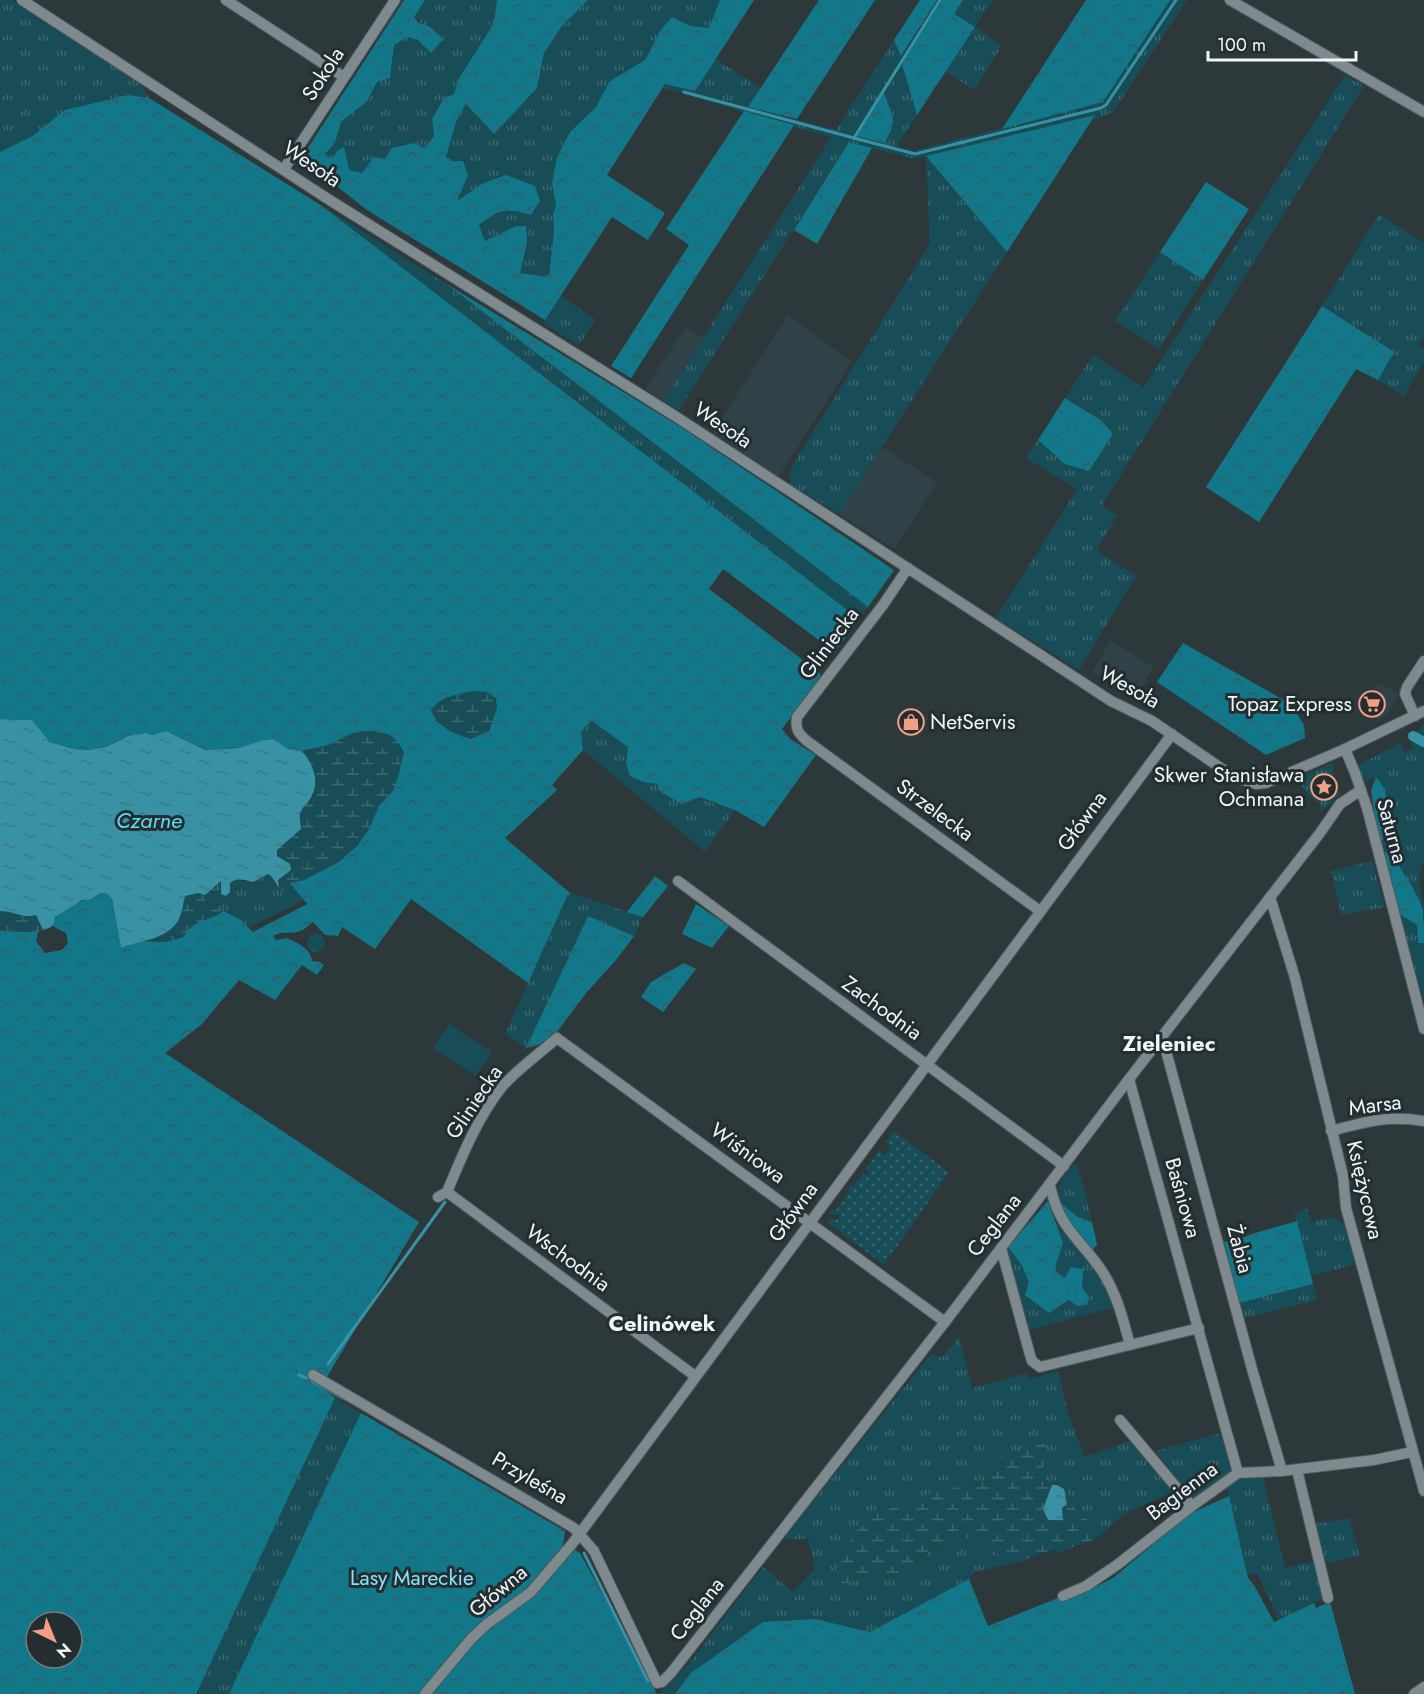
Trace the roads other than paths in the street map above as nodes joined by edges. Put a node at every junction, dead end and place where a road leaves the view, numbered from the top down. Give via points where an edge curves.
1 (22, 0) edge
2 (226, 0) edge
3 (395, 0) edge
4 (1230, 0) edge
5 (345, 77) junction
6 (1424, 112) edge
7 (284, 169) junction
8 (908, 568) junction
9 (1424, 662) edge
10 (1420, 714) edge
11 (1172, 734) junction
12 (807, 741) joint
13 (1345, 749) junction
14 (1361, 790) junction
15 (678, 881) dead end
16 (1270, 897) junction
17 (1040, 911) junction
18 (1424, 1029) edge
19 (1162, 1036) junction
20 (556, 1038) joint
21 (925, 1064) junction
22 (1129, 1079) junction
23 (1424, 1121) edge
24 (1331, 1131) junction
25 (1064, 1166) junction
26 (1050, 1185) junction
27 (443, 1194) joint
28 (810, 1222) junction
29 (1001, 1248) junction
30 (945, 1322) junction
31 (1199, 1328) junction
32 (1130, 1345) junction
33 (313, 1375) dead end
34 (695, 1376) junction
35 (1120, 1420) dead end
36 (1412, 1452) junction
37 (1297, 1470) junction
38 (1282, 1471) junction
39 (1238, 1473) junction
40 (1424, 1491) edge
41 (1192, 1506) junction
42 (579, 1533) junction
43 (1064, 1596) dead end
44 (1328, 1598) dead end
45 (657, 1683) joint
46 (1424, 1687) edge
47 (425, 1694) edge
48 (1414, 1694) edge

1 - 7 street, Wesoła
2 - 5 street
3 - 5 street, Sokola
4 - 6 street
5 - 7 street, Sokola
7 - 8 street, Wesoła
8 - 11 street, Wesoła via 1111,701
8 - 12 street, Gliniecka via 797,717 795,727
9 - 10 street via 1406,694
10 - 13 street, Wesoła
11 - 13 street, Wesoła via 1234,777 1256,784
11 - 17 street, Główna
12 - 17 street, Strzelecka
13 - 14 street, Saturna
14 - 16 street, Ceglana via 1340,804
14 - 18 street, Saturna
15 - 21 street, Zachodnia
16 - 19 street, Ceglana
16 - 24 street, Księżycowa via 1295,978
17 - 21 street, Główna
19 - 22 street, Ceglana
19 - 38 street, Żabia
20 - 27 street, Gliniecka via 502,1088 473,1133
20 - 28 street, Wiśniowa
21 - 25 street, Zachodnia
21 - 28 street, Główna
22 - 25 street, Ceglana
22 - 31 street, Baśniowa
23 - 24 street, Marsa via 1399,1117
24 - 36 street, Księżycowa via 1343,1176 1346,1208
25 - 26 street, Ceglana
26 - 29 street, Ceglana
26 - 32 street via 1062,1222 1102,1271 1115,1294
27 - 34 street, Wschodnia
28 - 30 street, Wiśniowa
28 - 34 street, Główna
29 - 30 street, Ceglana
29 - 32 street via 1034,1363 1044,1367
30 - 45 street, Ceglana via 671,1673
31 - 32 street
31 - 39 street, Baśniowa
33 - 42 street, Przyleśna
34 - 42 street, Główna
35 - 41 street
36 - 37 street, Bagienna via 1374,1461
36 - 40 street, Księżycowa
37 - 38 street, Bagienna
37 - 44 street
38 - 39 street, Bagienna
39 - 41 street, Bagienna
41 - 43 street, Bagienna via 1117,1565
42 - 45 street, Przyleśna via 594,1551
42 - 47 street, Główna via 537,1587 471,1639
46 - 48 street

